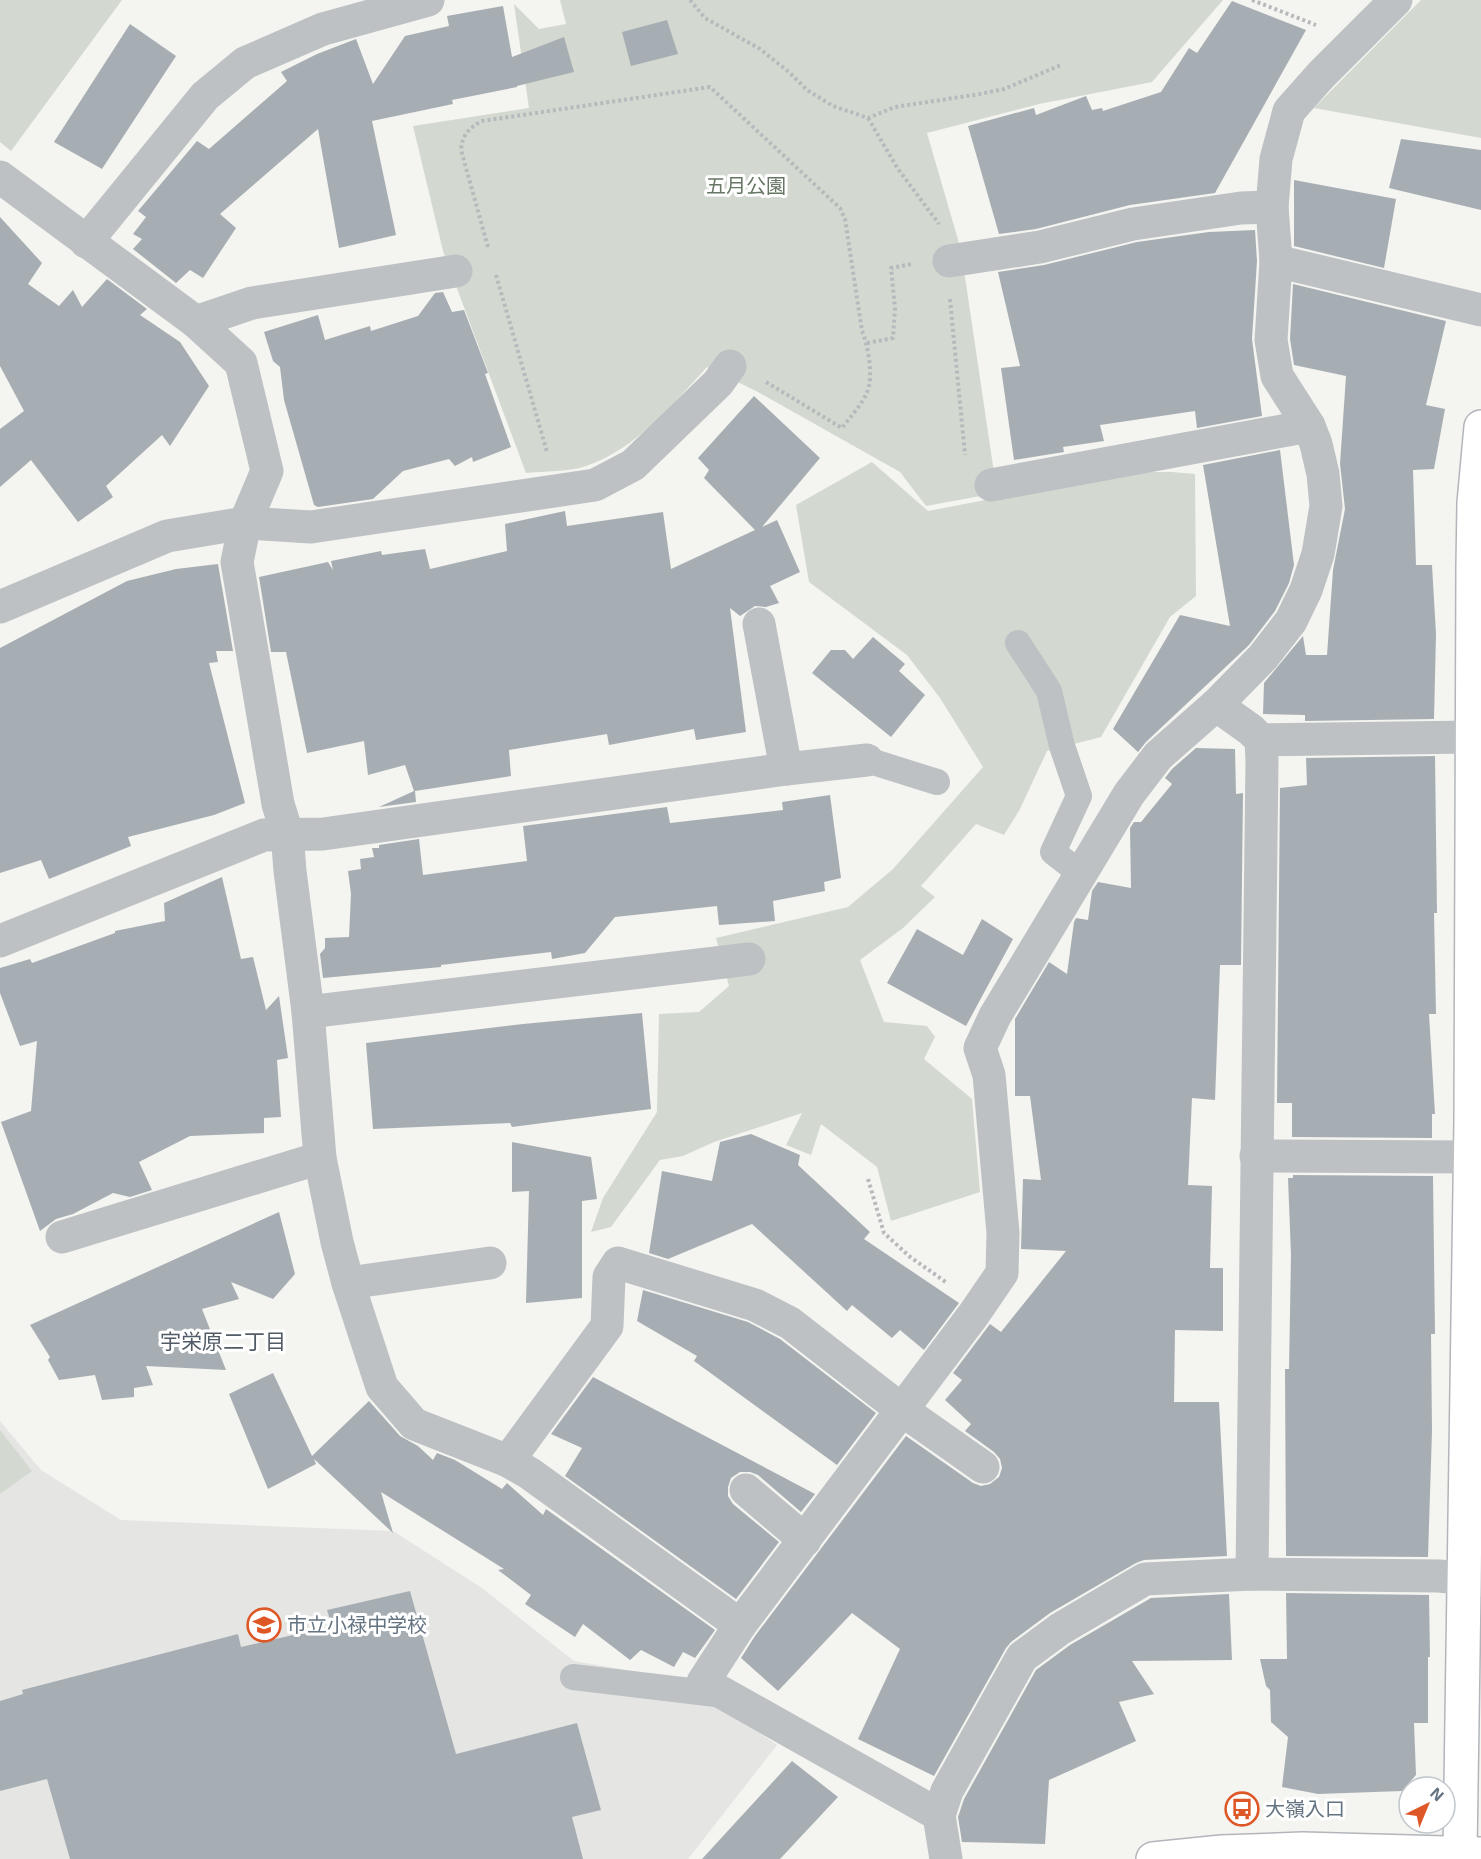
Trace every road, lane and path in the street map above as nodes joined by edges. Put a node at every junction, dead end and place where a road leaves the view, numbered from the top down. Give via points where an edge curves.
1 (428, 0) edge
2 (690, 0) edge
3 (1252, 0) edge
4 (1396, 0) edge
5 (1356, 40) junction
6 (1061, 65) dead end
7 (868, 118) junction
8 (0, 177) edge
9 (1272, 207) junction
10 (86, 242) junction
11 (490, 253) dead end
12 (949, 261) junction
13 (1276, 261) junction
14 (493, 264) dead end
15 (912, 264) dead end
16 (456, 271) dead end
17 (1481, 310) edge
18 (196, 322) junction
19 (867, 343) junction
20 (730, 366) joint
21 (1309, 426) junction
22 (1481, 427) edge
23 (991, 485) joint
24 (559, 490) junction
25 (1478, 504) edge
26 (245, 522) junction
27 (0, 607) edge
28 (759, 624) dead end
29 (1018, 643) dead end
30 (1216, 705) junction
31 (1473, 737) junction
32 (1261, 740) junction
33 (867, 760) joint
34 (786, 769) junction
35 (937, 782) dead end
36 (287, 833) junction
37 (1080, 873) junction
38 (1476, 900) edge
39 (0, 941) edge
40 (749, 959) dead end
41 (308, 1012) junction
42 (1476, 1122) edge
43 (1256, 1156) junction
44 (1471, 1157) junction
45 (320, 1158) junction
46 (868, 1179) dead end
47 (62, 1237) dead end
48 (490, 1263) dead end
49 (348, 1283) junction
50 (980, 1306) junction
51 (1474, 1359) edge
52 (902, 1410) junction
53 (508, 1461) junction
54 (983, 1467) dead end
55 (747, 1490) dead end
56 (805, 1540) junction
57 (1252, 1574) junction
58 (1473, 1579) edge
59 (740, 1625) junction
60 (573, 1677) dead end
61 (724, 1695) junction
62 (939, 1815) junction
63 (1470, 1853) edge
64 (946, 1859) edge
65 (1153, 1859) edge

1 - 10 street via 323,29 245,63 206,96
2 - 7 path via 705,18 760,49 807,90
3 - 5 path
4 - 5 street
5 - 9 street via 1289,111 1276,159
6 - 7 path via 1004,89 895,106
7 - 12 path via 898,169 939,224
8 - 10 street
9 - 12 street via 1133,224 1040,247
9 - 13 street
10 - 18 street
11 - 19 path via 460,150 461,140 474,126 482,121 710,87 840,208
12 - 23 path via 966,461 977,479
13 - 17 street
13 - 21 street via 1271,340 1277,376
14 - 24 path
15 - 19 path via 891,268 893,338
16 - 18 street via 252,303
18 - 26 street via 241,363 267,471
19 - 20 path via 868,392 842,428 754,374
20 - 24 street via 718,383 633,465 595,485
21 - 23 street
21 - 30 street via 1323,474 1326,506 1312,572 1291,621 1263,657
22 - 25 street
24 - 26 street via 311,526
25 - 31 street
26 - 27 street via 167,536
26 - 36 street via 237,562 261,714
28 - 34 street
29 - 37 lane via 1049,691 1078,796 1053,852
30 - 32 street
30 - 37 street via 1158,756 1129,794
31 - 32 street
31 - 38 street
32 - 43 street
33 - 34 street
33 - 35 lane
34 - 36 street via 324,834
36 - 39 street via 264,835
36 - 41 street
37 - 50 street via 980,1048 989,1075 1003,1233 1002,1273
38 - 42 street
40 - 41 street
41 - 45 street
42 - 44 street
43 - 44 street
43 - 57 street
44 - 51 street
45 - 47 street
45 - 49 street
46 - 50 path via 884,1233 909,1256
48 - 49 street
49 - 53 street via 382,1387 414,1424
50 - 52 street
51 - 58 street
52 - 53 street via 790,1323 755,1305 618,1263 609,1277 607,1326
52 - 54 street
52 - 56 street
53 - 59 street
55 - 56 street
56 - 59 street
57 - 58 street
57 - 62 street via 1145,1579 1060,1629 1022,1657 948,1791
58 - 63 street
59 - 61 street via 703,1682
60 - 61 lane
61 - 62 street
62 - 64 street
63 - 65 street via 1303,1849

